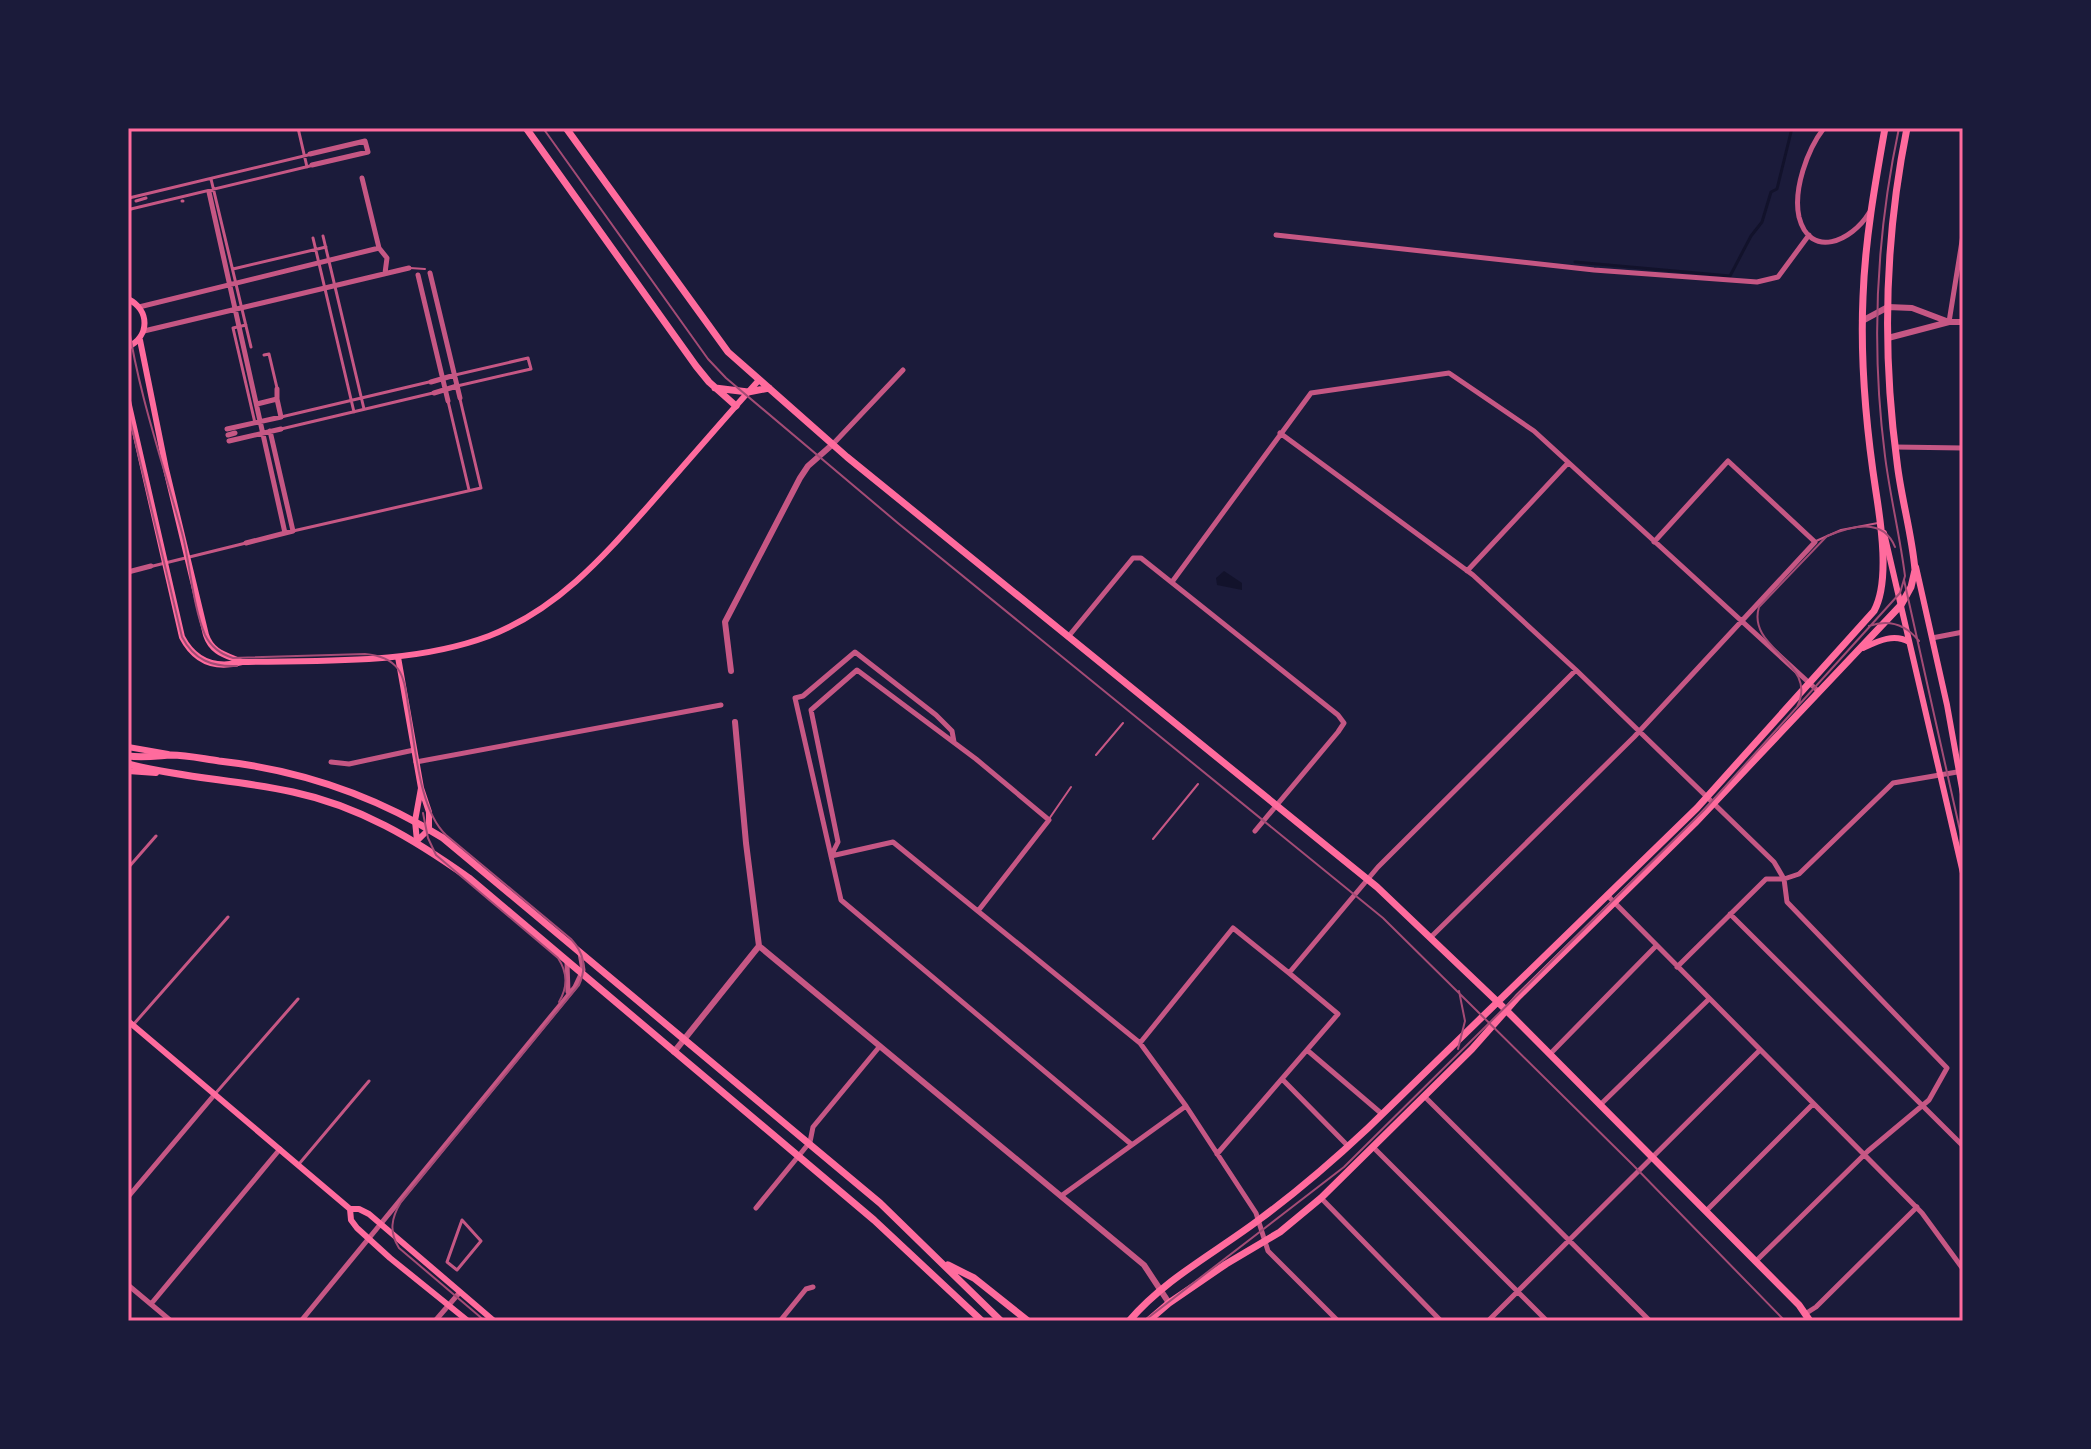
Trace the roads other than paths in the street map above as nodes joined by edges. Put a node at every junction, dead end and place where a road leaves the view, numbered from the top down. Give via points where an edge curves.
1 (298, 128) edge
2 (526, 128) edge
3 (566, 128) edge
4 (1824, 128) edge
5 (1885, 128) edge
6 (1907, 128) edge
7 (307, 155) junction
8 (293, 158) junction
9 (310, 166) junction
10 (296, 169) junction
11 (211, 178) junction
12 (362, 178) dead end
13 (188, 184) junction
14 (212, 191) junction
15 (190, 194) junction
16 (145, 196) junction
17 (129, 198) edge
18 (136, 201) dead end
19 (147, 205) junction
20 (131, 209) dead end
21 (1871, 209) junction
22 (1276, 235) dead end
23 (1809, 235) junction
24 (1963, 235) edge
25 (323, 236) dead end
26 (313, 238) dead end
27 (326, 247) junction
28 (379, 248) junction
29 (316, 250) junction
30 (230, 258) junction
31 (214, 262) dead end
32 (409, 268) joint
33 (233, 269) junction
34 (428, 271) joint
35 (332, 272) junction
36 (385, 273) junction
37 (321, 274) junction
38 (418, 275) dead end
39 (230, 284) junction
40 (128, 299) edge
41 (339, 299) junction
42 (328, 302) junction
43 (139, 307) junction
44 (1888, 307) junction
45 (236, 309) junction
46 (439, 311) junction
47 (427, 314) junction
48 (1862, 321) junction
49 (247, 322) junction
50 (1949, 322) junction
51 (1963, 322) edge
52 (144, 331) junction
53 (1888, 338) junction
54 (140, 340) junction
55 (447, 343) junction
56 (435, 345) junction
57 (128, 347) edge
58 (238, 347) junction
59 (264, 355) dead end
60 (903, 370) dead end
61 (455, 375) junction
62 (443, 379) junction
63 (759, 380) junction
64 (431, 382) joint
65 (457, 386) junction
66 (714, 388) junction
67 (769, 388) junction
68 (277, 389) joint
69 (401, 389) junction
70 (445, 390) junction
71 (748, 392) junction
72 (434, 393) joint
73 (361, 398) junction
74 (460, 398) joint
75 (277, 399) junction
76 (351, 400) junction
77 (403, 400) junction
78 (128, 401) edge
79 (448, 401) joint
80 (257, 404) junction
81 (736, 406) junction
82 (364, 409) junction
83 (354, 412) junction
84 (464, 415) junction
85 (281, 417) junction
86 (452, 418) junction
87 (258, 422) junction
88 (281, 429) joint
89 (270, 431) junction
90 (262, 433) junction
91 (1280, 433) junction
92 (833, 444) junction
93 (1895, 447) junction
94 (1963, 448) edge
95 (1568, 463) junction
96 (469, 490) junction
97 (285, 495) junction
98 (277, 497) junction
99 (1882, 526) junction
100 (293, 531) junction
101 (285, 533) junction
102 (1654, 542) junction
103 (1815, 542) junction
104 (246, 543) joint
105 (1915, 565) junction
106 (151, 566) joint
107 (1467, 571) junction
108 (128, 572) edge
109 (1172, 582) junction
110 (1901, 605) junction
111 (1740, 622) junction
112 (1963, 632) edge
113 (1068, 637) junction
114 (1932, 638) junction
115 (1909, 642) junction
116 (1860, 649) junction
117 (398, 657) junction
118 (242, 662) junction
119 (1576, 670) junction
120 (731, 671) dead end
121 (1809, 683) junction
122 (1818, 691) junction
123 (721, 705) dead end
124 (735, 722) dead end
125 (1123, 723) dead end
126 (1639, 731) junction
127 (954, 742) junction
128 (128, 747) edge
129 (414, 750) junction
130 (171, 755) junction
131 (1096, 755) dead end
132 (128, 756) edge
133 (331, 762) dead end
134 (416, 762) junction
135 (128, 764) edge
136 (128, 771) edge
137 (1960, 771) edge
138 (163, 773) junction
139 (1940, 773) junction
140 (1198, 784) dead end
141 (1071, 787) dead end
142 (421, 788) junction
143 (1963, 794) edge
144 (1712, 799) junction
145 (1276, 807) junction
146 (1049, 820) junction
147 (415, 821) junction
148 (429, 829) junction
149 (1255, 831) dead end
150 (156, 836) dead end
151 (1153, 839) dead end
152 (417, 841) junction
153 (831, 856) junction
154 (128, 868) edge
155 (1963, 873) edge
156 (1367, 879) junction
157 (1784, 879) junction
158 (1607, 895) junction
159 (1613, 903) junction
160 (978, 911) junction
161 (1730, 914) junction
162 (228, 917) dead end
163 (1431, 937) junction
164 (759, 946) junction
165 (1656, 946) junction
166 (578, 948) junction
167 (567, 962) junction
168 (1677, 967) junction
169 (1289, 973) junction
170 (582, 975) junction
171 (568, 993) junction
172 (298, 999) dead end
173 (1709, 999) junction
174 (1498, 1003) junction
175 (1506, 1010) junction
176 (130, 1023) edge
177 (686, 1038) junction
178 (1140, 1043) junction
179 (880, 1045) junction
180 (1307, 1050) junction
181 (1760, 1050) junction
182 (674, 1052) junction
183 (1549, 1055) junction
184 (1282, 1079) junction
185 (369, 1081) dead end
186 (215, 1094) junction
187 (1424, 1096) junction
188 (1813, 1104) junction
189 (1600, 1105) junction
190 (1186, 1106) junction
191 (1921, 1107) junction
192 (1382, 1114) junction
193 (810, 1142) junction
194 (1131, 1144) junction
195 (1348, 1146) junction
196 (1963, 1146) edge
197 (1373, 1147) junction
198 (280, 1149) junction
199 (1217, 1154) junction
200 (1864, 1155) junction
201 (799, 1157) junction
202 (1652, 1158) junction
203 (299, 1164) junction
204 (1061, 1196) junction
205 (128, 1197) edge
206 (1321, 1198) junction
207 (1917, 1207) junction
208 (756, 1208) dead end
209 (350, 1209) junction
210 (1705, 1212) junction
211 (1260, 1219) junction
212 (381, 1224) junction
213 (456, 1237) joint
214 (370, 1239) junction
215 (1569, 1239) junction
216 (1264, 1241) junction
217 (939, 1261) junction
218 (1756, 1262) junction
219 (1963, 1269) edge
220 (128, 1285) edge
221 (813, 1287) dead end
222 (1160, 1289) junction
223 (1518, 1291) junction
224 (460, 1292) junction
225 (1169, 1303) junction
226 (151, 1304) junction
227 (449, 1305) junction
228 (1808, 1318) edge
229 (171, 1321) edge
230 (301, 1321) edge
231 (435, 1321) edge
232 (468, 1321) edge
233 (494, 1321) edge
234 (780, 1321) edge
235 (982, 1321) edge
236 (1001, 1321) edge
237 (1028, 1321) edge
238 (1129, 1321) edge
239 (1148, 1321) edge
240 (1338, 1321) edge
241 (1441, 1321) edge
242 (1488, 1321) edge
243 (1547, 1321) edge
244 (1650, 1321) edge

1 - 7 street
2 - 66 main road
3 - 63 main road via 728,352
4 - 23 street via 1810,151 1798,195 1800,218
5 - 21 main road
6 - 44 main road
7 - 8 street
7 - 9 street
7 - 9 street via 365,141 368,152
8 - 10 street
8 - 11 street
9 - 10 street
10 - 14 street
11 - 13 street
11 - 14 street
12 - 28 street
13 - 15 street
13 - 16 street
14 - 15 street
14 - 30 street
14 - 39 street
15 - 19 street
16 - 17 street
16 - 18 street
16 - 19 street
19 - 20 street
21 - 23 street via 1857,231 1844,239 1830,242
21 - 48 main road
22 - 23 street via 1757,282 1778,277
24 - 50 street
25 - 27 street
26 - 29 street
27 - 29 street
27 - 35 street
28 - 36 street via 387,258
28 - 39 street
29 - 33 street
29 - 37 street
30 - 31 street
30 - 33 street
32 - 34 lane
32 - 36 street
33 - 49 street
34 - 46 street
35 - 37 street
35 - 41 street
36 - 45 street
37 - 42 street
38 - 47 street
39 - 43 street
39 - 45 street
40 - 43 main road
41 - 42 street
41 - 73 street
42 - 76 street
43 - 52 main road
44 - 48 street
44 - 50 street via 1912,308
44 - 53 main road
45 - 52 street
45 - 80 street
46 - 47 street
46 - 55 street
47 - 56 street
48 - 99 main road via 1865,414
49 - 58 street via 233,328
49 - 58 street via 251,345
50 - 51 street
50 - 53 street
52 - 54 main road
53 - 93 main road
54 - 57 main road
54 - 118 main road via 206,635 210,646
55 - 56 street
55 - 61 street
56 - 62 street
58 - 87 street
59 - 68 street via 269,354
60 - 92 street
61 - 62 street
61 - 65 street
61 - 65 street via 528,358 531,369
62 - 64 street
62 - 70 street
63 - 67 main road
63 - 71 main road
64 - 69 street
65 - 70 street
65 - 74 street
66 - 71 main road
66 - 81 main road
67 - 71 main road
67 - 92 main road
68 - 75 street
69 - 73 street
69 - 77 street
70 - 72 street
70 - 79 street
71 - 81 main road
72 - 77 street
73 - 76 street
73 - 82 street
74 - 84 street
75 - 80 street
75 - 85 street
76 - 83 street
76 - 85 street
77 - 82 street
78 - 118 main road via 179,629 193,654 216,665
79 - 86 street
80 - 87 street
81 - 117 main road via 595,566 548,605 488,636
82 - 83 street
83 - 88 street
84 - 86 street
84 - 96 street via 481,488
85 - 87 street
86 - 96 street
87 - 90 street
87 - 90 street via 231,434
88 - 89 street
89 - 90 street
89 - 97 street
90 - 98 street
91 - 95 street via 1311,393 1449,373 1534,431
91 - 107 street
91 - 109 street
92 - 113 main road
92 - 120 street via 800,478 725,622
93 - 94 street
93 - 105 main road
95 - 102 street
95 - 107 street
96 - 100 street
97 - 98 street
97 - 100 street
98 - 101 street
99 - 103 lane via 1841,530
99 - 110 main road
99 - 121 main road via 1878,603
100 - 101 street
101 - 104 street
102 - 103 street via 1728,461
102 - 111 street
103 - 111 street
104 - 106 street
105 - 110 main road
105 - 114 main road
106 - 108 street
107 - 119 street
109 - 113 street via 1141,558 1133,558
109 - 145 street via 1344,723
110 - 115 main road
110 - 116 main road
111 - 121 street
111 - 126 street
112 - 114 street
113 - 145 main road
114 - 137 main road
115 - 116 main road via 1892,638
115 - 139 main road
116 - 122 main road
117 - 118 main road
117 - 129 main road
119 - 126 street
119 - 156 street
121 - 122 street
121 - 144 main road
122 - 144 main road
123 - 134 street
124 - 164 street
125 - 131 lane
126 - 144 street
126 - 163 street
127 - 146 street
127 - 153 street via 857,670 811,710 838,842
127 - 153 street via 952,731 936,715 855,652 795,698
128 - 130 main road
129 - 133 street via 349,764
129 - 134 main road
130 - 132 main road
130 - 147 main road via 264,766 318,780
134 - 142 main road
135 - 138 main road
136 - 138 main road
137 - 139 street
137 - 143 main road
138 - 152 main road via 290,791 356,811
139 - 155 main road
139 - 157 street via 1893,783 1799,874
140 - 151 lane
141 - 146 lane
142 - 147 main road
142 - 148 main road
144 - 157 street
144 - 158 main road
144 - 159 main road
145 - 149 street
145 - 156 main road
146 - 160 street
147 - 148 main road
147 - 152 main road
148 - 152 main road
148 - 166 main road
150 - 154 street
152 - 167 main road
153 - 160 street via 893,842
153 - 194 street via 841,900
156 - 163 main road
156 - 169 street
157 - 161 street via 1766,879
157 - 191 street via 1787,902 1947,1068
158 - 159 street
158 - 174 main road
159 - 165 street
159 - 175 main road
160 - 178 street
161 - 168 street
161 - 191 street
162 - 176 street
163 - 174 main road
164 - 177 street
164 - 179 street
165 - 168 street
165 - 183 street
166 - 170 street
166 - 177 main road
167 - 170 main road
167 - 171 street
168 - 173 street
169 - 178 street via 1233,928
169 - 180 street via 1338,1014
170 - 171 street
170 - 182 main road
171 - 212 street
172 - 186 street
173 - 181 street
173 - 189 street
174 - 175 main road
174 - 192 main road
175 - 183 main road
175 - 187 main road
176 - 186 main road
177 - 182 street
177 - 193 main road
178 - 190 street
179 - 193 street via 813,1127
179 - 204 street
180 - 184 street
180 - 192 street
181 - 188 street
181 - 202 street
182 - 201 main road
183 - 189 main road
184 - 195 street
184 - 199 street
185 - 203 street
186 - 198 main road
186 - 205 street
187 - 197 main road
187 - 215 street
188 - 200 street
188 - 210 street
189 - 202 main road
190 - 194 street
190 - 199 street
191 - 196 street
191 - 200 street
192 - 195 main road
193 - 201 street
193 - 217 main road
194 - 204 street
195 - 211 main road
197 - 206 main road
197 - 223 street
198 - 203 main road
198 - 226 street
199 - 211 street
200 - 207 street
200 - 218 street
201 - 208 street
201 - 235 main road
202 - 210 main road
202 - 215 street
203 - 209 main road
204 - 222 street via 1144,1265
206 - 216 main road
206 - 241 street
207 - 219 street
207 - 228 street
209 - 212 main road
209 - 214 main road via 351,1220
210 - 218 main road
211 - 216 street
211 - 222 main road
212 - 214 street
212 - 224 main road
213 - 213 street via 462,1220 481,1241 457,1270 447,1262
214 - 227 main road
214 - 230 street
215 - 223 street
215 - 244 street
216 - 225 main road
216 - 240 street
217 - 236 main road
217 - 237 main road via 974,1278
218 - 228 main road
220 - 226 street
221 - 234 street
222 - 225 street
222 - 238 main road
223 - 242 street
223 - 243 street
224 - 227 street
224 - 233 main road
225 - 239 main road
226 - 229 street
227 - 231 street
227 - 232 main road

